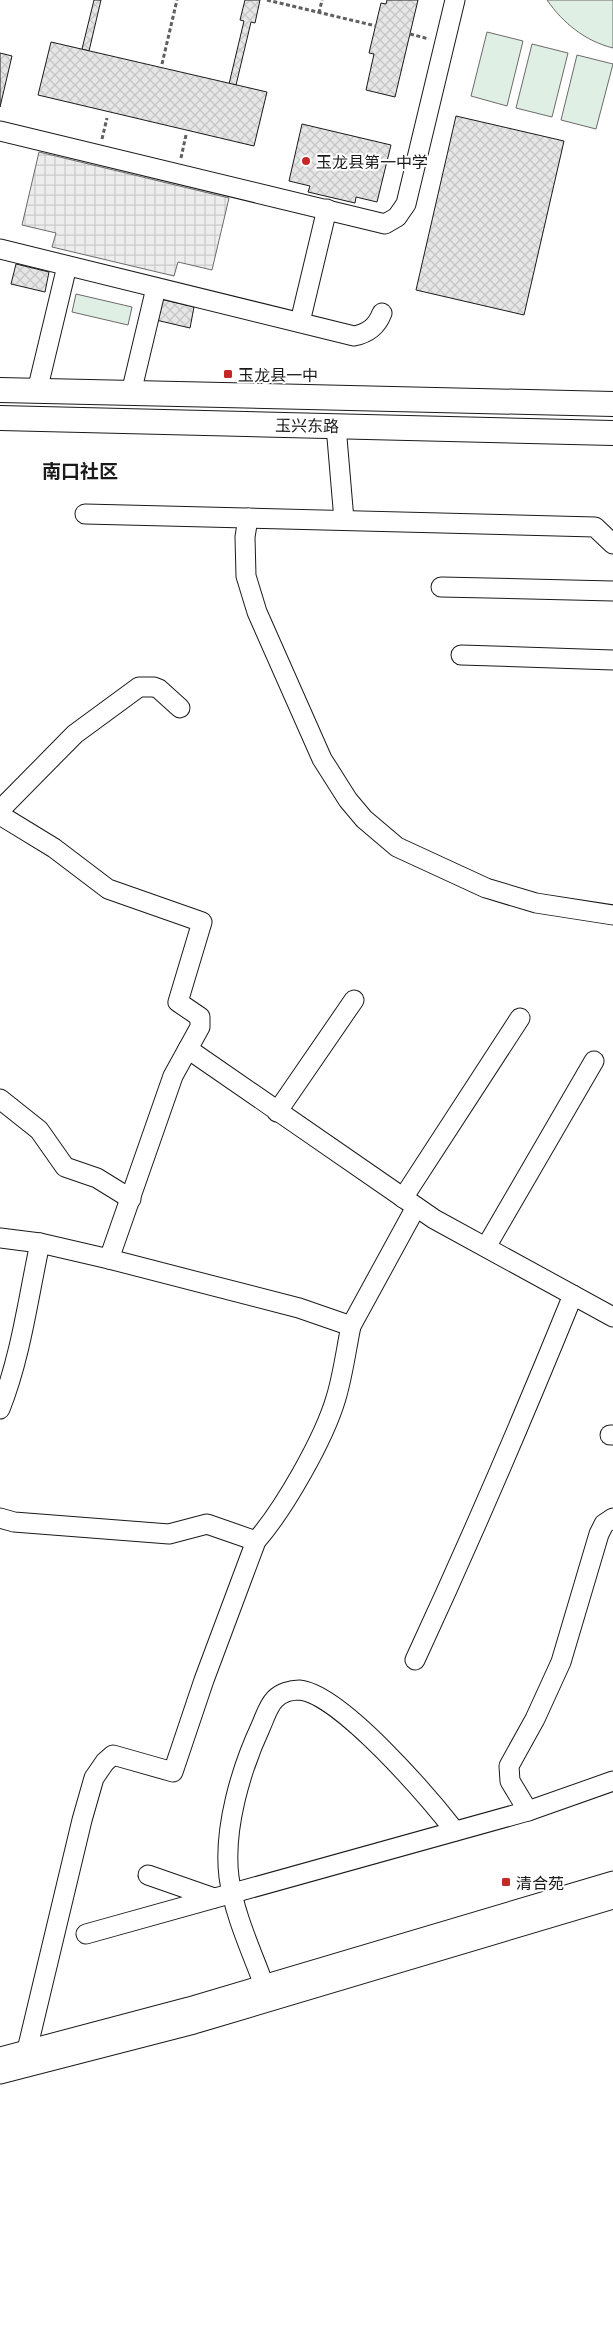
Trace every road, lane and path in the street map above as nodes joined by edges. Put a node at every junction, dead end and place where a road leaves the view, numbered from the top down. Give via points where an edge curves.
1 (177, 0) edge
2 (267, 0) edge
3 (322, 0) edge
4 (455, 0) edge
5 (319, 12) junction
6 (376, 26) dead end
7 (162, 64) dead end
8 (0, 131) edge
9 (326, 209) junction
10 (0, 249) edge
11 (67, 266) junction
12 (156, 288) junction
13 (382, 313) dead end
14 (300, 322) junction
15 (0, 390) edge
16 (37, 391) junction
17 (131, 393) junction
18 (613, 404) edge
19 (0, 418) edge
20 (336, 426) junction
21 (613, 433) edge
22 (85, 514) dead end
23 (248, 518) junction
24 (344, 520) junction
25 (613, 544) edge
26 (442, 587) dead end
27 (613, 591) edge
28 (461, 655) dead end
29 (613, 660) edge
30 (180, 708) dead end
31 (0, 810) edge
32 (0, 815) edge
33 (613, 915) edge
34 (354, 1000) dead end
35 (520, 1018) dead end
36 (188, 1048) junction
37 (594, 1061) dead end
38 (0, 1099) edge
39 (277, 1112) junction
40 (131, 1199) junction
41 (410, 1202) junction
42 (0, 1238) edge
43 (40, 1243) junction
44 (486, 1247) junction
45 (109, 1259) junction
46 (572, 1294) junction
47 (613, 1317) edge
48 (351, 1326) junction
49 (0, 1409) edge
50 (0, 1518) edge
51 (613, 1518) edge
52 (256, 1541) junction
53 (415, 1660) dead end
54 (613, 1781) edge
55 (528, 1811) junction
56 (455, 1831) junction
57 (148, 1875) dead end
58 (613, 1880) edge
59 (223, 1896) junction
60 (613, 1899) edge
61 (86, 1934) dead end
62 (264, 1985) junction
63 (27, 2050) junction
64 (0, 2057) edge
65 (0, 2074) edge

1 - 7 path
2 - 5 path
3 - 5 path
4 - 9 street via 402,211 385,224
5 - 6 path
8 - 9 street
9 - 14 street
10 - 11 street
11 - 12 street
11 - 16 street
12 - 14 street
12 - 17 street
13 - 14 street via 370,331 354,336
15 - 16 main road, 玉兴东路
16 - 17 main road, 玉兴东路
17 - 18 main road, 玉兴东路
19 - 20 main road, 玉兴东路
20 - 21 main road, 玉兴东路
20 - 24 street
22 - 23 street
23 - 24 street
23 - 33 street via 245,557 248,585 257,612 322,758 364,819 397,848 486,888 536,903
24 - 25 street via 596,527
26 - 27 street
28 - 29 street
30 - 31 street via 154,686 138,687 75,734
32 - 36 street via 54,848 108,889 202,922 178,1002 200,1016 200,1027
34 - 39 street
35 - 41 street
36 - 39 street
36 - 40 street via 173,1076
37 - 44 street
38 - 40 street via 39,1130 65,1167 96,1178
39 - 41 street
40 - 45 street
41 - 44 street
41 - 48 street
42 - 43 street
43 - 45 street
43 - 49 street via 19,1352
44 - 46 street
45 - 48 street via 299,1308
46 - 47 street
46 - 53 street via 499,1474
48 - 52 street via 336,1398 320,1435 303,1470
50 - 52 street via 14,1522 169,1534 207,1524
51 - 55 street via 604,1524 599,1534 573,1627 547,1696 509,1766 510,1781
52 - 63 street via 173,1772 114,1756 105,1762 94,1778
54 - 55 street
55 - 56 street
56 - 59 street
56 - 59 street via 412,1780 358,1726 314,1695 290,1691 270,1707 244,1766 234,1809 229,1874
57 - 59 street
58 - 62 street
59 - 61 street
59 - 62 street
60 - 65 street via 204,2021
62 - 63 street
63 - 64 street

